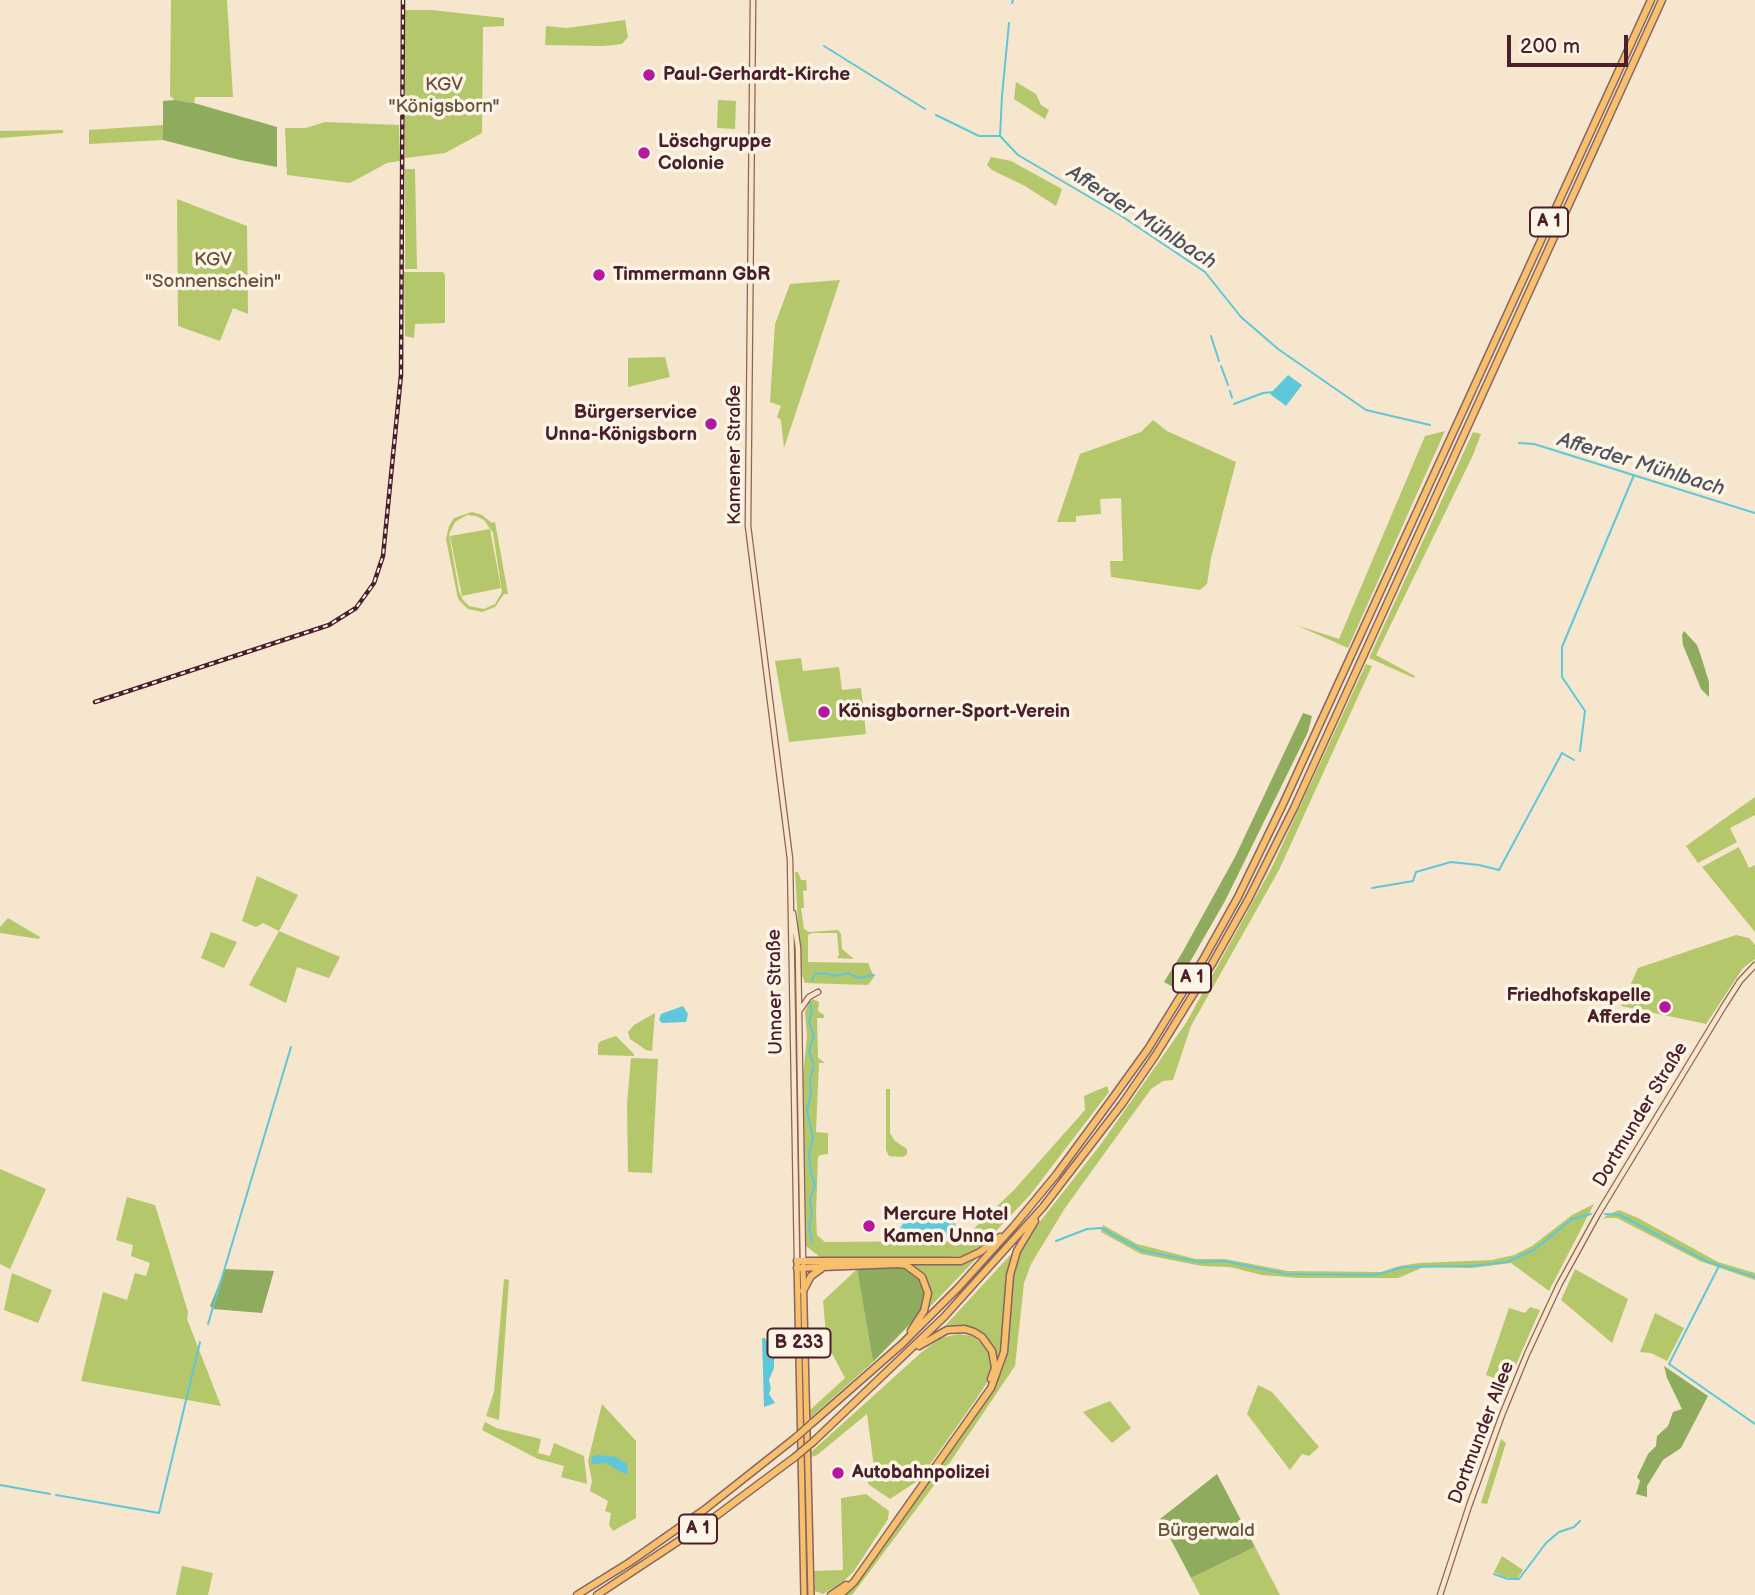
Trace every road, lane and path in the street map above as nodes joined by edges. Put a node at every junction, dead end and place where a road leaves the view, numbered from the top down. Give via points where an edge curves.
1 (753, 0) edge
2 (1662, 0) edge
3 (1650, 1) edge
4 (792, 908) joint
5 (1755, 965) edge
6 (796, 985) junction
7 (792, 992) junction
8 (800, 992) junction
9 (818, 992) dead end
10 (800, 1011) junction
11 (1043, 1207) junction
12 (1013, 1227) junction
13 (800, 1265) junction
14 (826, 1267) junction
15 (1559, 1285) joint
16 (803, 1291) junction
17 (902, 1344) junction
18 (909, 1352) junction
19 (577, 1595) edge
20 (597, 1595) edge
21 (804, 1595) edge
22 (811, 1595) edge
23 (831, 1595) edge
24 (840, 1595) edge
25 (1440, 1595) edge

1 - 4 main road, Kamener Straße via 748,526
2 - 11 highway, A 1 via 1271,854 1212,964 1155,1056
3 - 12 highway, A 1 via 1262,850 1148,1049
4 - 6 main road, Unnaer Straße
5 - 15 main road, Dortmunder Straße via 1728,999
6 - 7 main road, Unnaer Straße
6 - 8 main road, Unnaer Straße
7 - 8 main road
7 - 13 main road, Unnaer Straße
8 - 10 main road, Unnaer Straße
9 - 10 main road
10 - 13 main road, Unnaer Straße
11 - 18 highway, A 1
11 - 24 highway via 1017,1251 1010,1275 1004,1352 991,1388 854,1582
12 - 13 highway via 961,1261
12 - 17 highway, A 1
13 - 14 highway
13 - 16 main road, Unnaer Straße / B 233
13 - 21 main road, Unnaer Straße / B 233
14 - 16 highway via 811,1276
14 - 17 highway via 898,1264 915,1270 928,1293 924,1311
15 - 25 main road, Dortmunder Allee via 1502,1415
16 - 22 main road, Unnaer Straße / B 233
17 - 19 highway, A 1, bridge via 705,1510
18 - 20 highway, A 1, bridge via 795,1457
18 - 23 highway via 947,1330 965,1329 988,1343 995,1368 984,1392 852,1579

